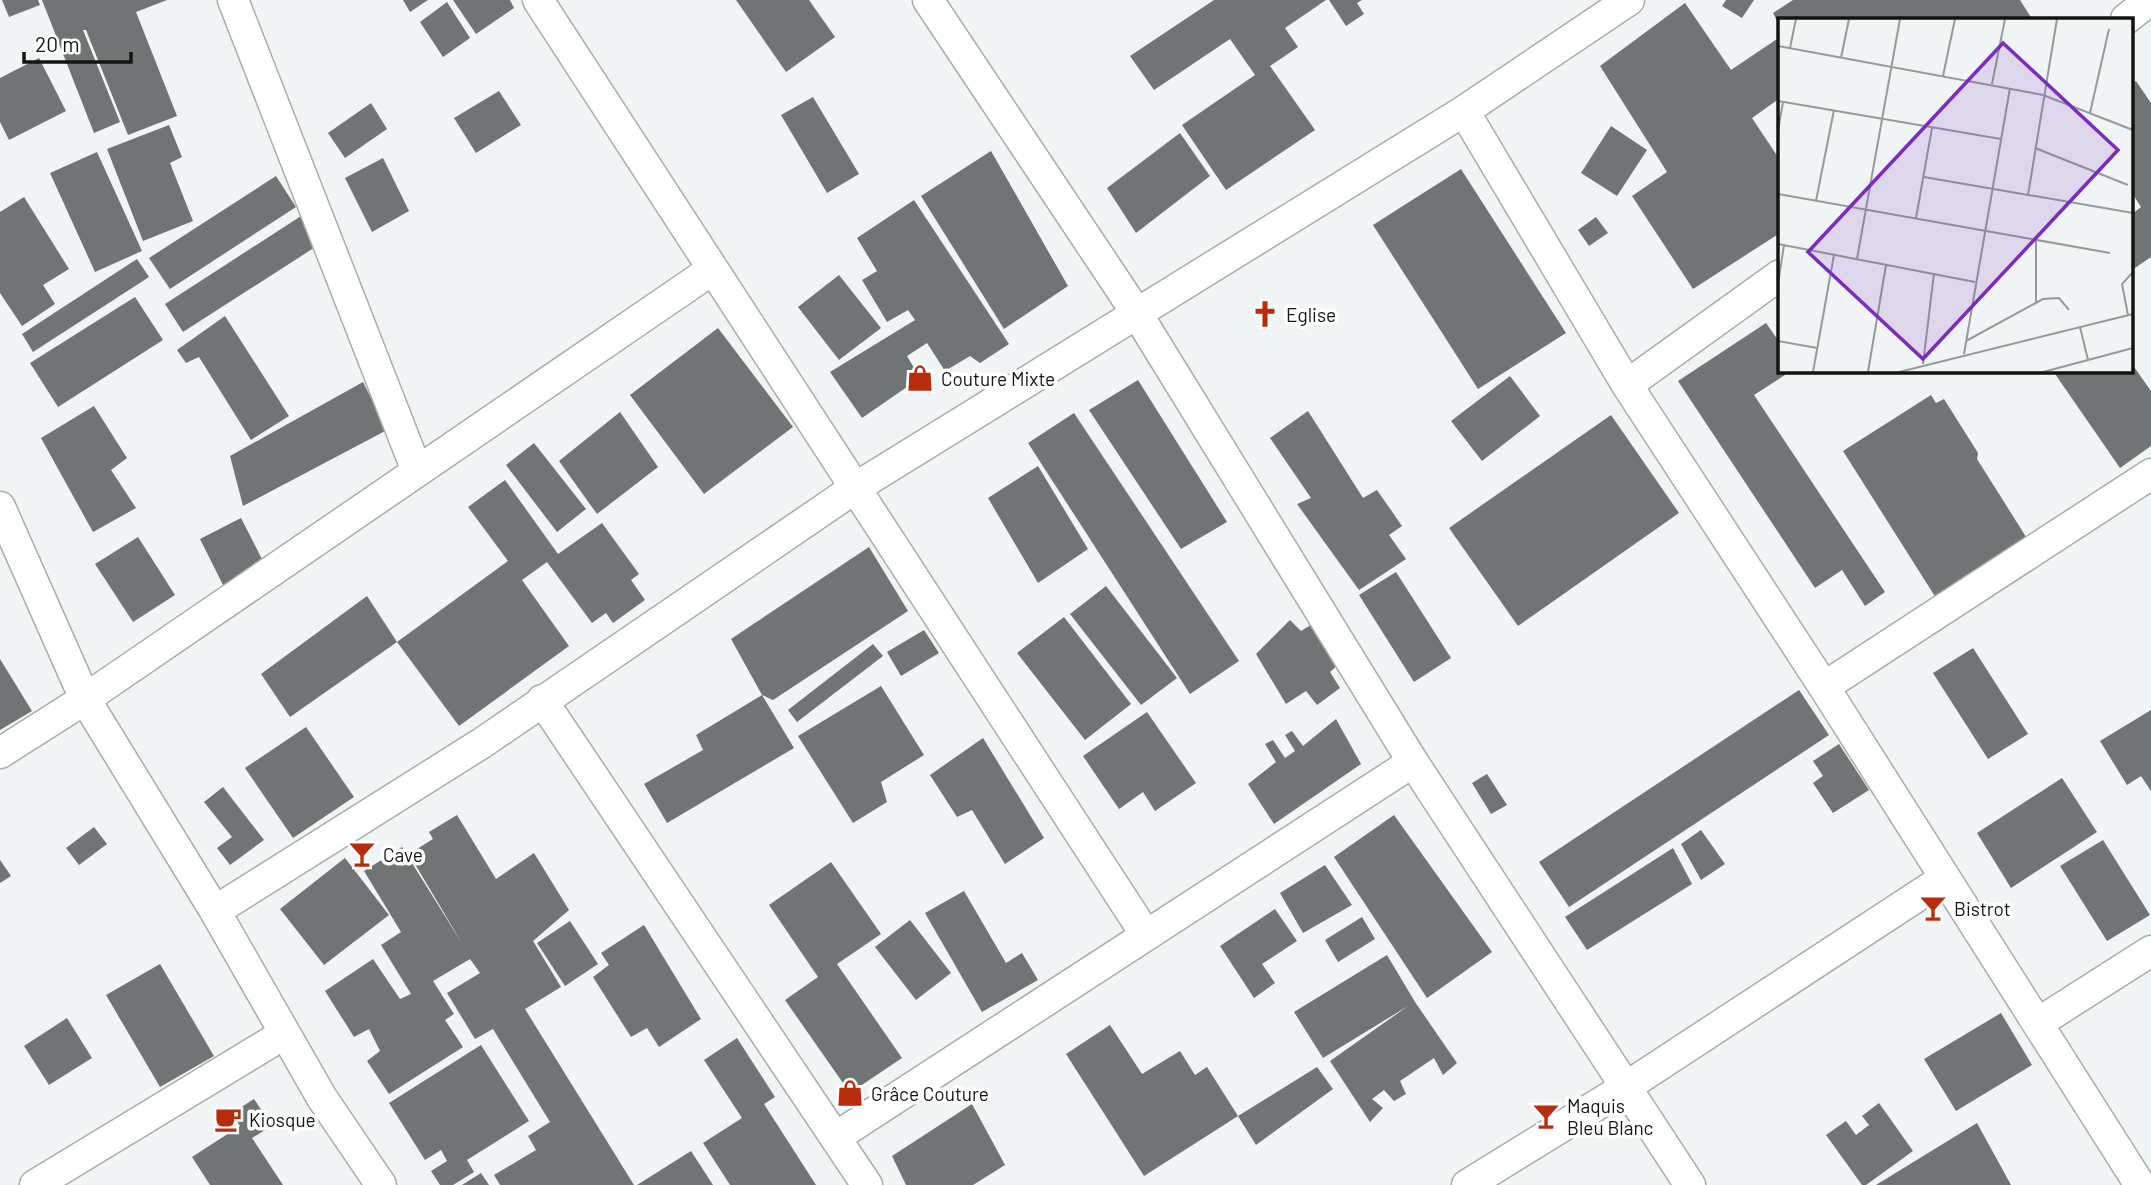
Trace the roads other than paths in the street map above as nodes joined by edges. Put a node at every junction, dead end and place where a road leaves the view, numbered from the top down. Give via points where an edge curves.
1 (233, 0) edge
2 (538, 0) edge
3 (928, 0) edge
4 (1629, 0) edge
5 (2150, 0) edge
6 (2127, 18) edge
7 (1464, 111) junction
8 (713, 269) junction
9 (1778, 276) edge
10 (1136, 312) junction
11 (1627, 385) junction
12 (417, 471) junction
13 (2151, 474) edge
14 (855, 488) junction
15 (0, 507) edge
16 (1824, 687) junction
17 (85, 699) junction
18 (542, 700) junction
19 (0, 752) edge
20 (1413, 762) junction
21 (1945, 878) junction
22 (215, 911) junction
23 (1146, 934) junction
24 (2151, 951) edge
25 (2038, 1023) junction
26 (284, 1034) junction
27 (1626, 1087) junction
28 (836, 1137) junction
29 (34, 1185) edge
30 (381, 1185) edge
31 (867, 1185) edge
32 (1467, 1185) edge
33 (1690, 1185) edge
34 (2140, 1185) edge

1 - 12 street
2 - 8 street
3 - 10 street
4 - 7 street
5 - 6 street
7 - 10 street
7 - 11 street
8 - 12 street
8 - 14 street
9 - 11 street
10 - 14 street
10 - 20 street
11 - 16 street
12 - 17 street
13 - 16 street
14 - 18 street
14 - 23 street
15 - 17 street
16 - 21 street
17 - 19 street
17 - 22 street
18 - 22 street via 433,775
18 - 28 street
20 - 23 street
20 - 27 street
21 - 25 street
21 - 27 street
22 - 26 street
23 - 28 street
24 - 25 street
25 - 34 street
26 - 29 street
26 - 30 street
27 - 32 street
27 - 33 street
28 - 31 street

